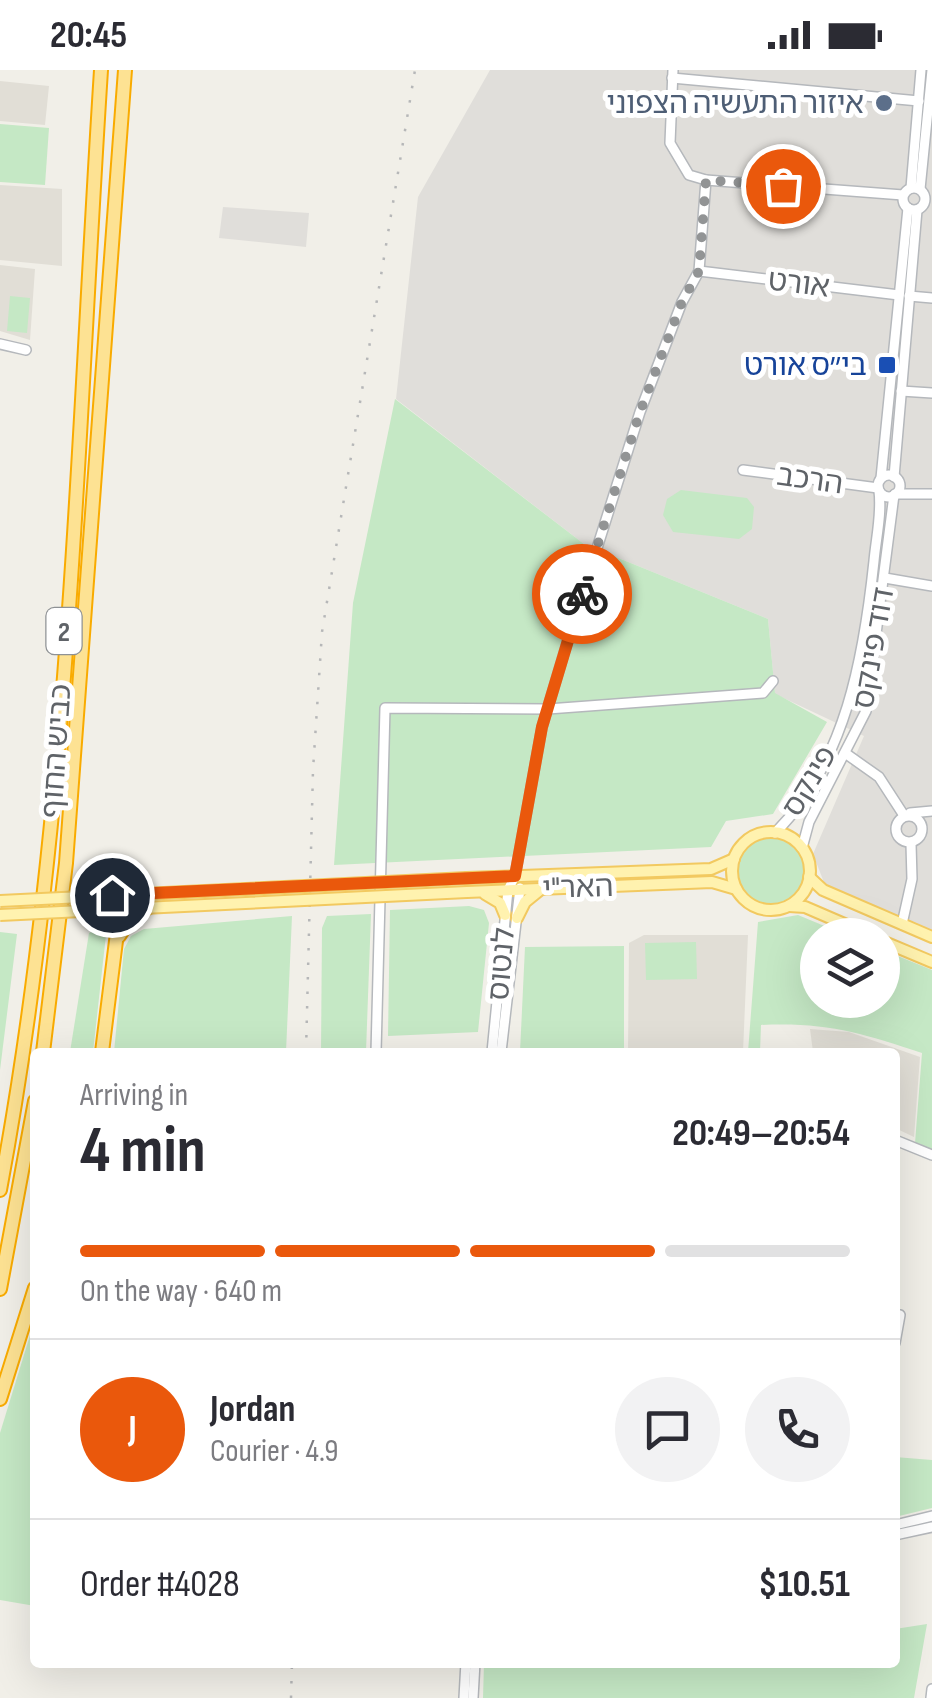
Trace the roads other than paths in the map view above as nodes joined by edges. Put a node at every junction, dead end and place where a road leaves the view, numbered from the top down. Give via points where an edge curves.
1 (102, 70) edge
2 (126, 70) edge
3 (922, 70) edge
4 (932, 70) edge
5 (672, 74) edge
6 (926, 101) edge
7 (706, 180) junction
8 (918, 194) edge
9 (912, 209) junction
10 (699, 271) junction
11 (904, 295) junction
12 (932, 298) edge
13 (0, 344) edge
14 (26, 350) dead end
15 (901, 391) junction
16 (932, 393) edge
17 (743, 470) dead end
18 (894, 477) junction
19 (880, 486) junction
20 (894, 494) junction
21 (932, 494) edge
22 (885, 578) junction
23 (932, 586) edge
24 (773, 680) dead end
25 (548, 709) junction
26 (845, 752) junction
27 (932, 811) edge
28 (905, 814) junction
29 (932, 829) edge
30 (775, 832) junction
31 (915, 842) junction
32 (802, 848) junction
33 (734, 859) junction
34 (515, 876) junction
35 (809, 878) junction
36 (541, 889) junction
37 (736, 889) junction
38 (508, 890) junction
39 (520, 890) junction
40 (474, 892) junction
41 (0, 901) edge
42 (114, 902) junction
43 (788, 906) junction
44 (149, 907) junction
45 (0, 915) edge
46 (511, 917) junction
47 (831, 918) edge
48 (902, 924) junction
49 (932, 937) edge
50 (116, 948) junction
51 (900, 948) edge
52 (932, 962) edge
53 (43, 1048) edge
54 (102, 1048) edge
55 (376, 1048) edge
56 (493, 1048) edge
57 (501, 1048) edge
58 (30, 1128) edge
59 (900, 1142) edge
60 (932, 1156) edge
61 (0, 1190) edge
62 (0, 1289) edge
63 (30, 1304) edge
64 (0, 1399) edge
65 (932, 1516) edge
66 (900, 1523) edge
67 (932, 1527) edge
68 (900, 1535) edge
69 (466, 1668) edge
70 (474, 1668) edge
71 (932, 1689) edge
72 (464, 1698) edge
73 (473, 1698) edge
74 (930, 1698) edge

1 - 61 highway, כביש החוף / 2 via 48,861
2 - 53 highway, כביש החוף / 2 via 66,863
3 - 6 street
4 - 6 street
5 - 6 street
5 - 7 street via 670,143 689,175
6 - 8 street
7 - 8 street
7 - 10 street
8 - 9 street
8 - 9 street
9 - 11 street
10 - 11 street, אורט
10 - 25 street via 640,412
11 - 12 street, אורט
11 - 15 street
11 - 19 street, פינקס
13 - 14 street
15 - 16 street
15 - 18 street
17 - 19 street, הרכב
18 - 19 street
18 - 20 street, דוד פינקס
19 - 20 street
19 - 30 street, פינקס via 870,605 851,705 795,810
20 - 21 street
20 - 22 street, דוד פינקס
22 - 23 street
22 - 26 street, דוד פינקס via 866,710
24 - 25 street via 763,693
25 - 34 street
25 - 55 street via 385,708
26 - 28 street via 879,777
26 - 32 street, דוד פינקס
27 - 28 street
28 - 31 street via 918,822
28 - 31 street via 898,830 903,841
29 - 31 street
30 - 32 main road
30 - 33 main road via 748,840
31 - 48 street
32 - 35 main road
33 - 34 main road, האר"י via 711,869
33 - 37 main road
34 - 38 street, לנטוס
34 - 39 street, לנטוס
34 - 42 main road, האר"י, bridge
35 - 43 main road
35 - 48 main road
36 - 37 main road, האר"י via 712,882
36 - 39 main road, האר"י
36 - 46 main road
37 - 43 main road via 758,908
38 - 39 main road, האר"י
38 - 40 main road, האר"י
38 - 46 street, לנטוס
39 - 46 street, לנטוס
40 - 44 main road, האר"י, bridge
40 - 46 main road via 496,899
41 - 42 main road, האר"י, bridge
42 - 44 main road, האר"י, bridge
42 - 45 main road, האר"י, bridge
42 - 50 highway
43 - 47 main road
44 - 50 highway via 128,920
46 - 56 street, לנטוס
46 - 57 street, לנטוס
48 - 49 main road
50 - 54 highway
51 - 52 main road
58 - 62 highway
59 - 60 street
63 - 64 highway
65 - 66 street
67 - 68 street
69 - 72 street
70 - 73 street
71 - 74 street

